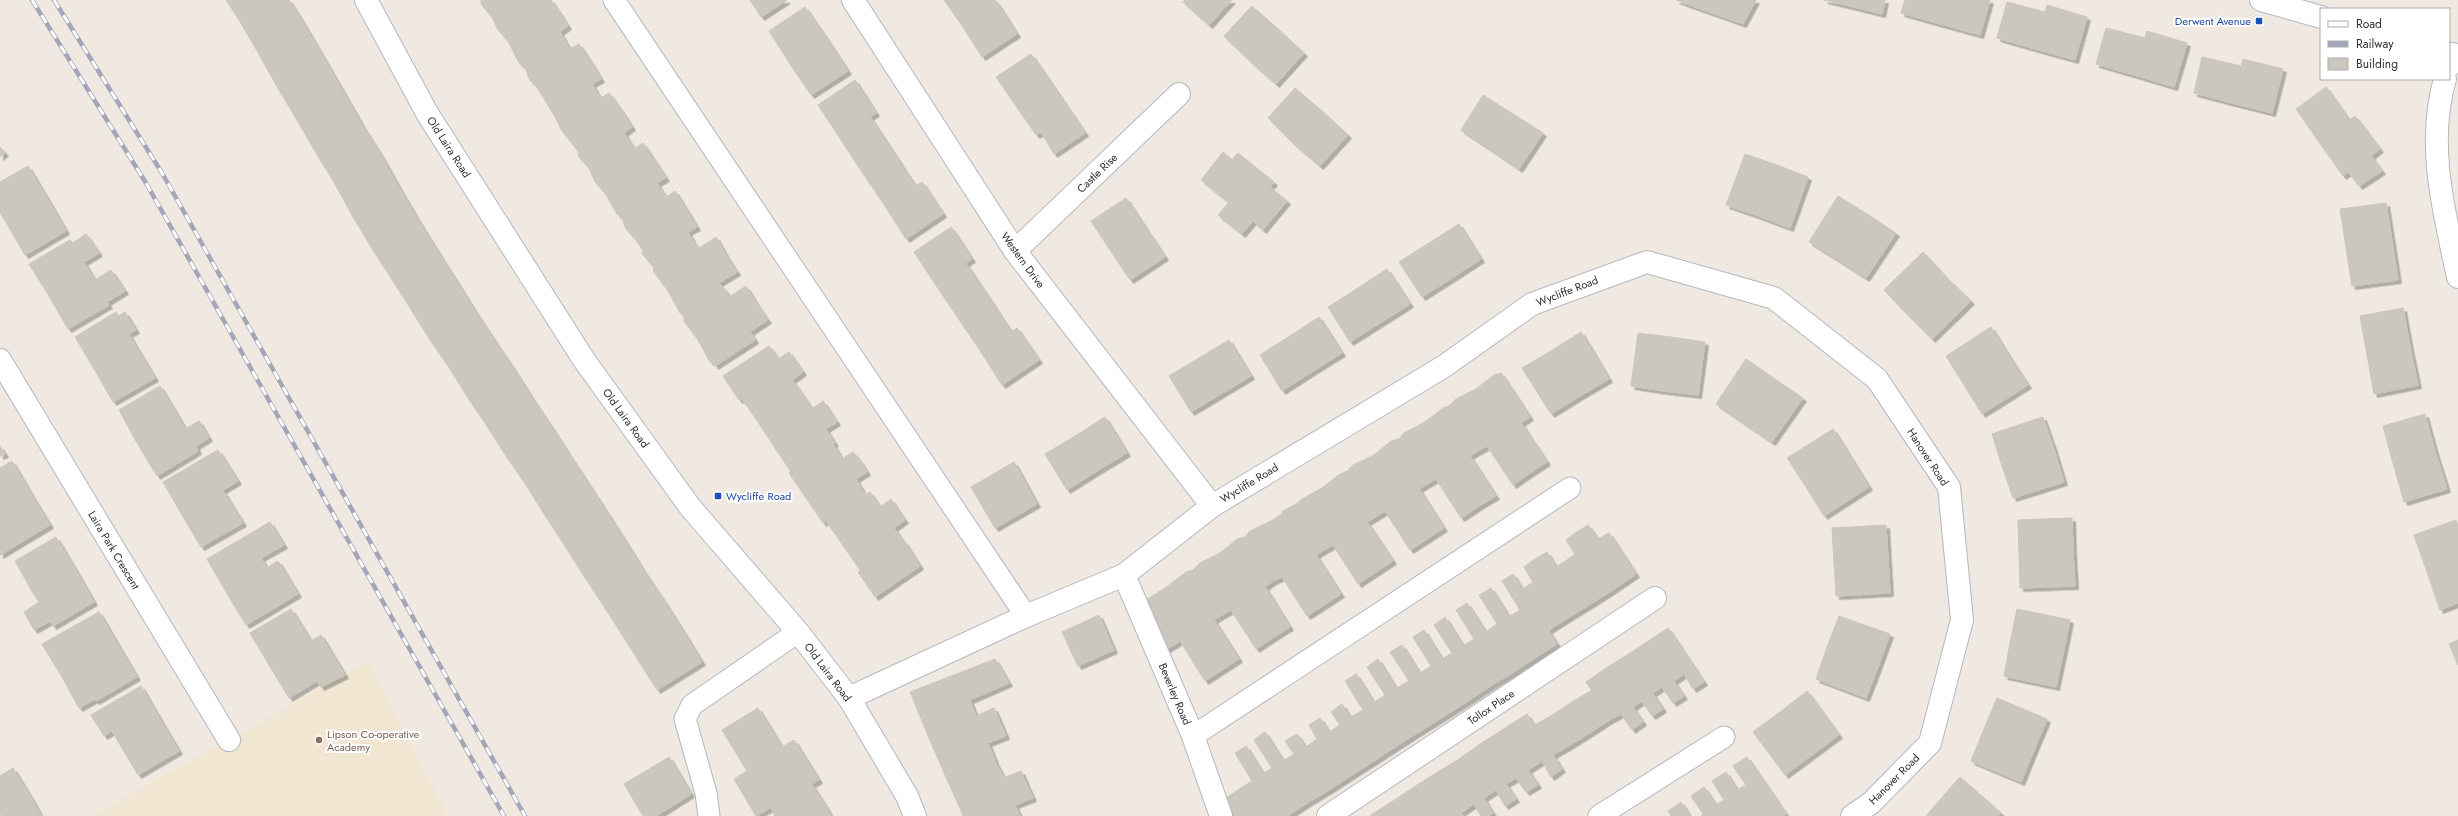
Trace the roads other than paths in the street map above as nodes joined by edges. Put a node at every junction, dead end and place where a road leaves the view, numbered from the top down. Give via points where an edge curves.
1 (366, 0) edge
2 (614, 0) edge
3 (853, 0) edge
4 (2261, 0) edge
5 (2320, 17) edge
6 (2445, 80) edge
7 (1179, 94) dead end
8 (1015, 251) junction
9 (1647, 262) joint
10 (2458, 276) edge
11 (0, 360) edge
12 (1570, 488) dead end
13 (1212, 506) junction
14 (1124, 575) junction
15 (1655, 598) dead end
16 (1026, 616) junction
17 (798, 632) junction
18 (848, 698) junction
19 (1193, 736) junction
20 (1724, 737) dead end
21 (229, 740) dead end
22 (709, 816) edge
23 (915, 816) edge
24 (1221, 816) edge
25 (1328, 816) edge
26 (1599, 816) edge
27 (1852, 816) edge

1 - 17 street, Old Laira Road via 427,113 584,360 690,507
2 - 16 lane
3 - 8 street, Western Drive
4 - 5 street
6 - 10 street via 2439,101 2438,181
7 - 8 street, Castle Rise
8 - 13 street, Western Drive
9 - 13 street, Wycliffe Road via 1532,304 1443,367
9 - 27 street, Hanover Road via 1774,298 1877,379 1949,487 1962,620 1930,743 1871,803
11 - 21 street, Laira Park Crescent
12 - 19 lane
13 - 14 street, Wycliffe Road
14 - 16 street, Wycliffe Road
14 - 19 street, Beverley Road
15 - 25 street, Tollox Place
16 - 18 street, Wycliffe Road
17 - 18 street, Old Laira Road
17 - 22 lane via 692,705 686,713
18 - 23 street, Old Laira Road via 907,796
19 - 24 street, Beverley Road
20 - 26 lane

